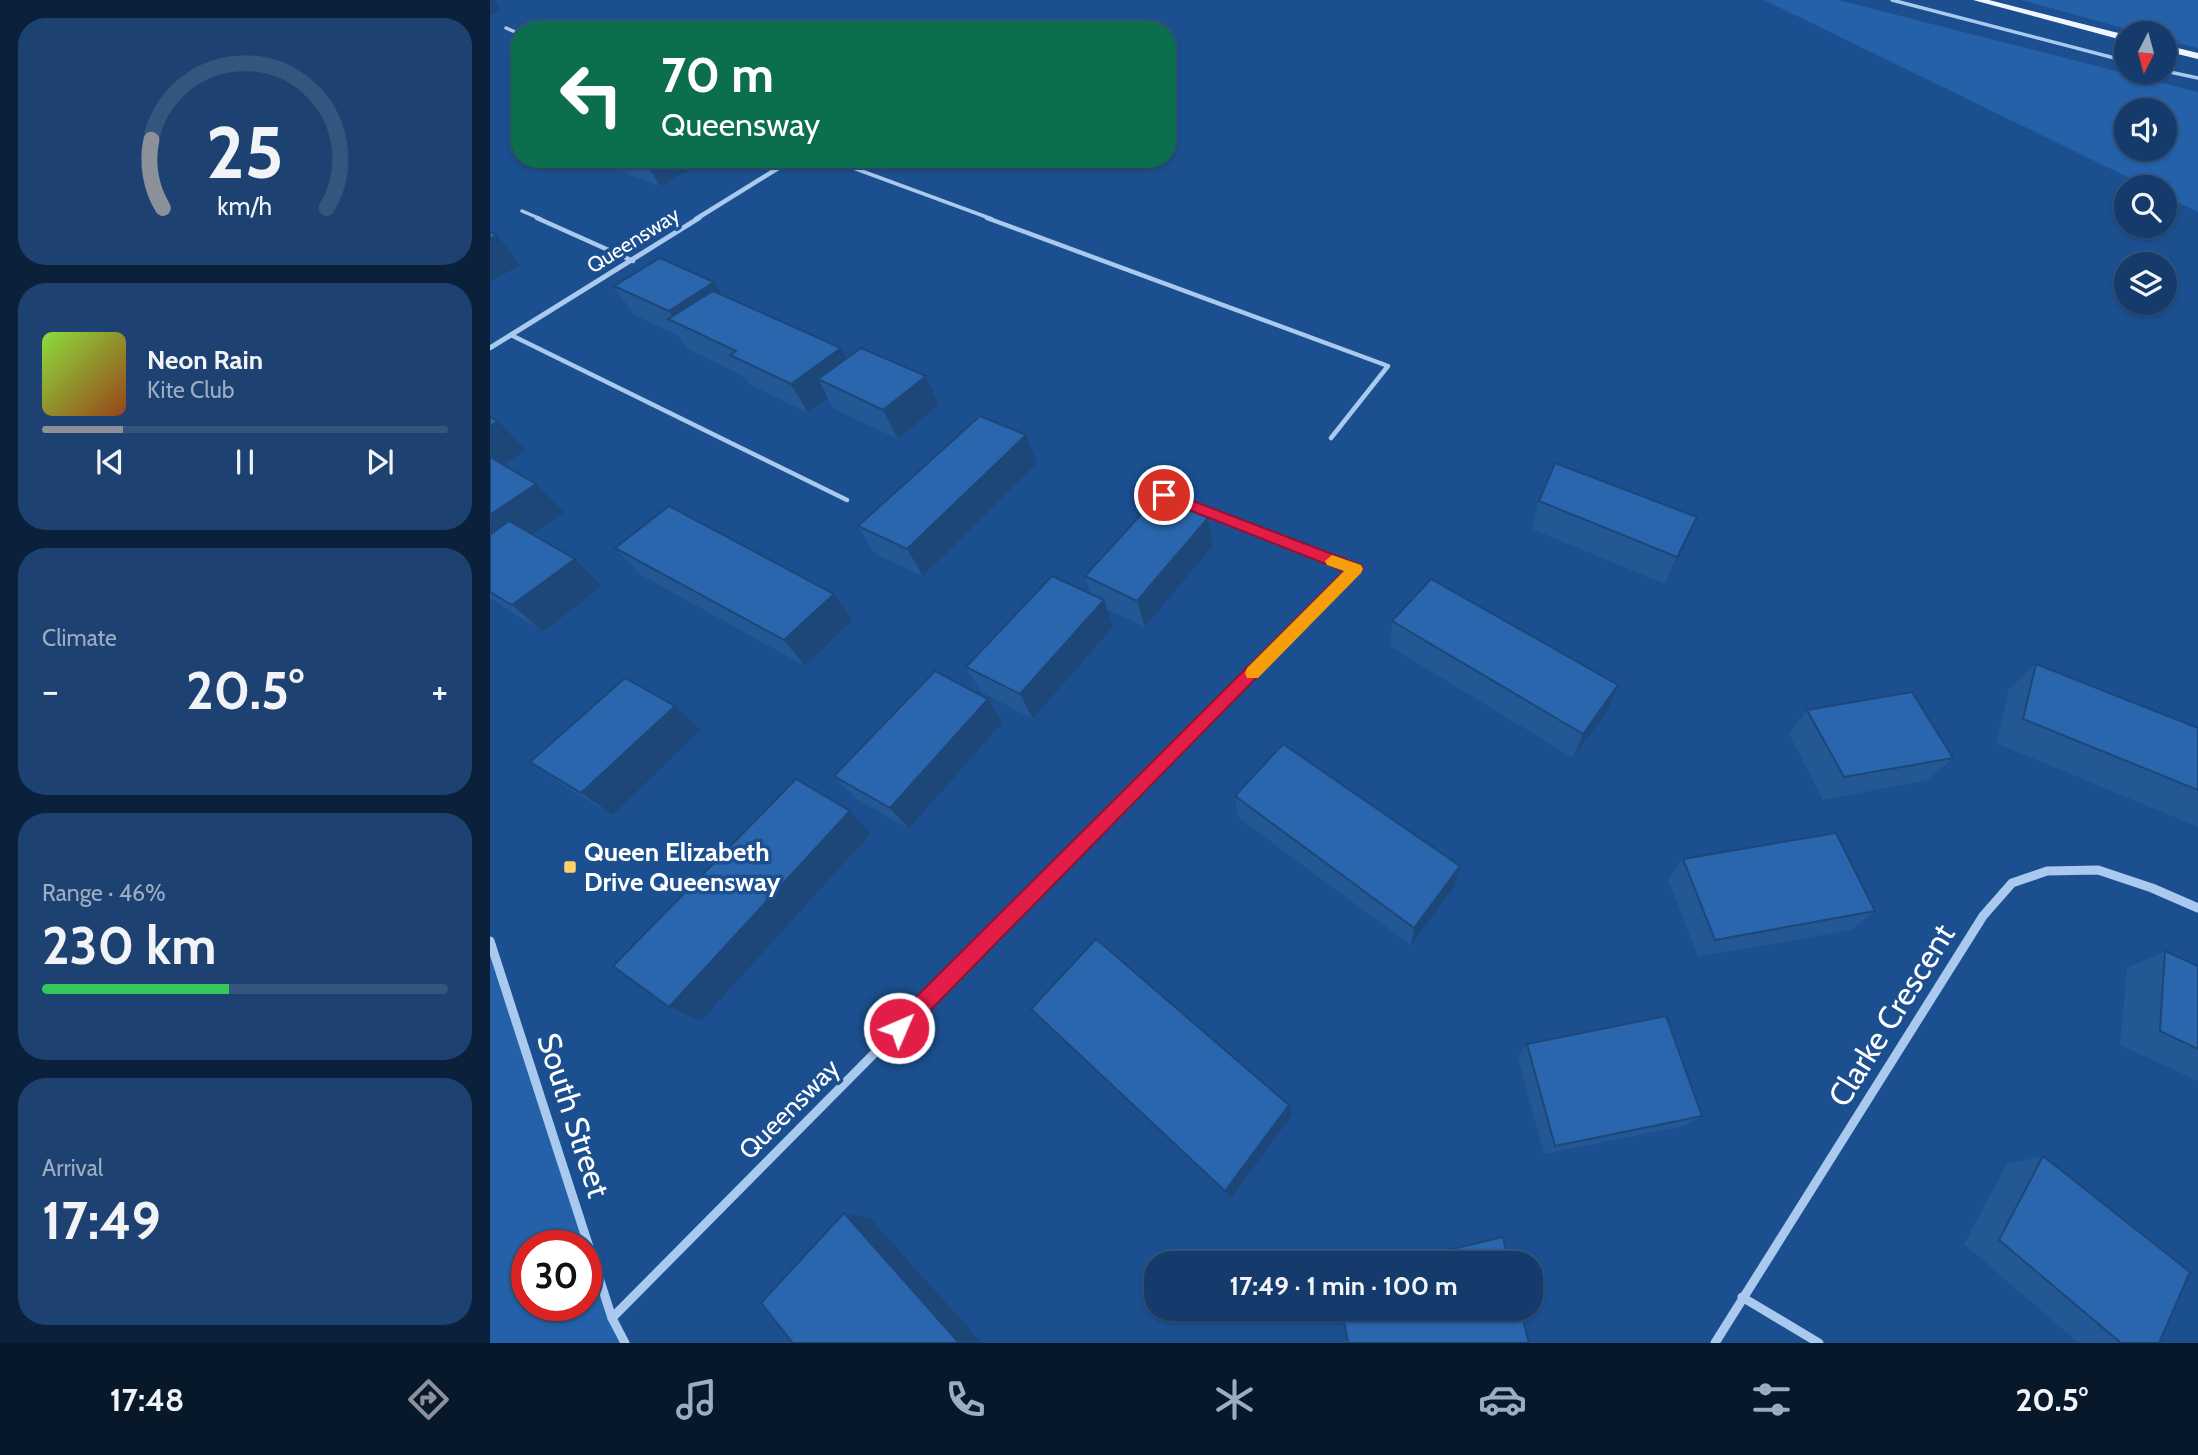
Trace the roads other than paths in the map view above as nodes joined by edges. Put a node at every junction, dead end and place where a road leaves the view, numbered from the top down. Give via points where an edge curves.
1 (1892, 0) edge
2 (1978, 0) edge
3 (506, 28) dead end
4 (511, 30) edge
5 (2114, 35) edge
6 (2177, 51) edge
7 (2198, 56) edge
8 (2114, 58) edge
9 (2177, 74) edge
10 (2198, 78) edge
11 (779, 168) edge
12 (853, 168) edge
13 (522, 211) dead end
14 (633, 261) junction
15 (511, 335) junction
16 (490, 348) edge
17 (1331, 438) dead end
18 (1164, 495) edge
19 (847, 500) dead end
20 (2198, 908) edge
21 (490, 941) edge
22 (1742, 1297) junction
23 (612, 1318) junction
24 (625, 1343) edge
25 (1715, 1343) edge
26 (1819, 1343) edge

1 - 8 lane
2 - 5 main road
3 - 4 lane
6 - 7 main road
9 - 10 lane
11 - 14 street, Queensway
12 - 17 lane via 1388,366
13 - 14 lane
14 - 15 street, Queensway
15 - 16 street, Queensway
15 - 19 lane
18 - 23 street, Queensway via 1355,569
20 - 22 street, Clarke Crescent via 2098,870 2047,871 2012,883 1983,916
21 - 23 street, South Street
22 - 25 street, Clarke Crescent
22 - 26 street
23 - 24 street, South Street

